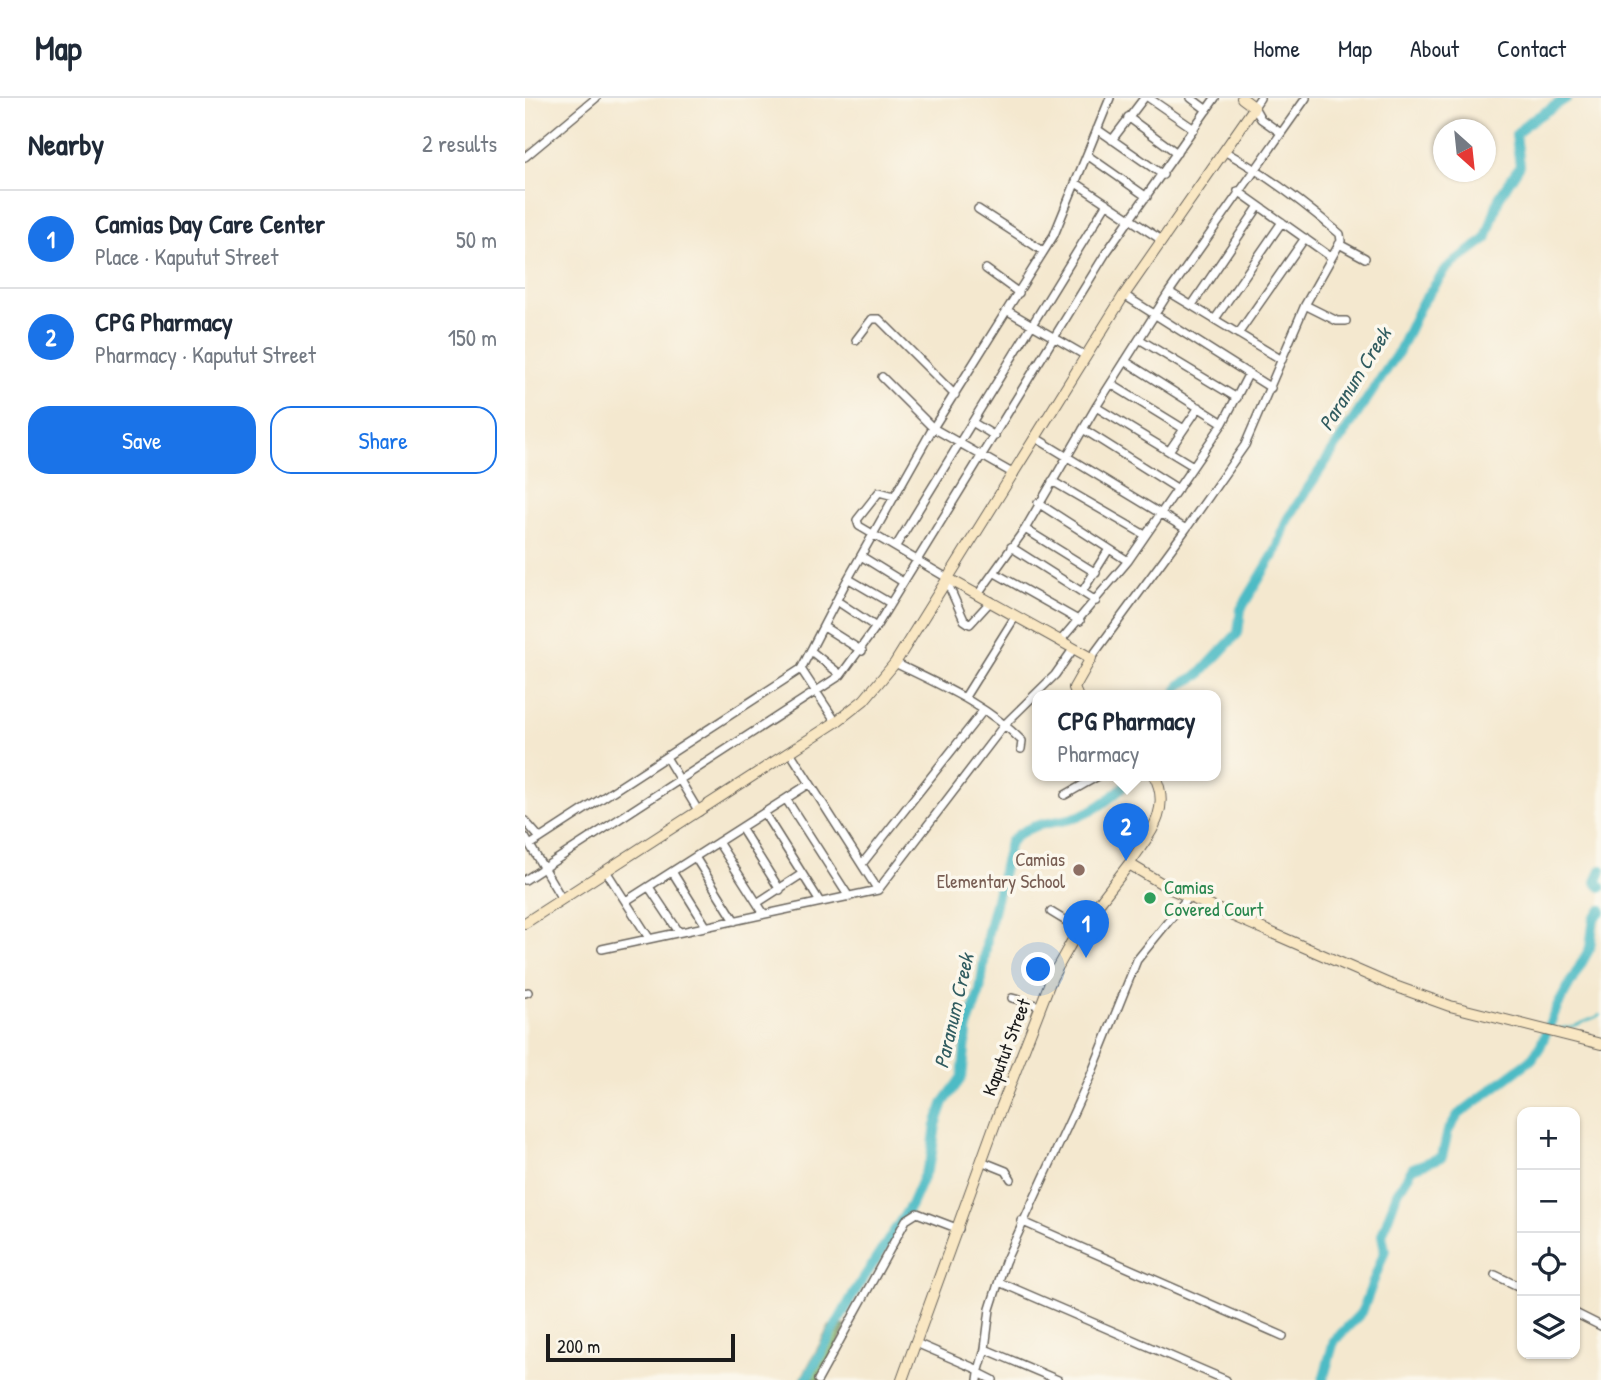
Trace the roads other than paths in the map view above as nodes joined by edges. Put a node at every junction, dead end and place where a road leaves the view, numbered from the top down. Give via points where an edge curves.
1 (596, 98) edge
2 (1110, 98) edge
3 (1147, 98) edge
4 (1191, 98) edge
5 (1215, 98) edge
6 (1242, 98) edge
7 (1306, 98) edge
8 (1257, 102) edge
9 (1207, 110) junction
10 (1128, 117) junction
11 (1097, 129) junction
12 (1193, 130) junction
13 (1281, 134) junction
14 (1112, 140) junction
15 (1224, 151) junction
16 (1178, 153) junction
17 (1087, 155) junction
18 (525, 157) edge
19 (1254, 168) junction
20 (1163, 175) junction
21 (1076, 183) junction
22 (1238, 191) junction
23 (1147, 197) junction
24 (1107, 203) junction
25 (1259, 206) junction
26 (978, 209) dead end
27 (1132, 219) junction
28 (1282, 222) junction
29 (1305, 238) junction
30 (1160, 239) junction
31 (1339, 244) junction
32 (1043, 251) junction
33 (1331, 257) junction
34 (1366, 258) dead end
35 (986, 269) dead end
36 (1169, 292) junction
37 (1019, 293) junction
38 (1123, 295) junction
39 (1192, 305) junction
40 (1305, 305) junction
41 (1007, 311) junction
42 (1155, 315) junction
43 (1215, 319) junction
44 (1346, 321) dead end
45 (1029, 325) junction
46 (1238, 334) junction
47 (1054, 338) junction
48 (1139, 339) junction
49 (856, 340) dead end
50 (1086, 356) junction
51 (1282, 360) junction
52 (1125, 361) junction
53 (1249, 373) junction
54 (882, 377) dead end
55 (1111, 384) junction
56 (1271, 388) junction
57 (955, 395) junction
58 (1237, 398) junction
59 (1096, 407) junction
60 (1199, 407) junction
61 (972, 422) junction
62 (1223, 423) junction
63 (933, 428) junction
64 (1083, 429) junction
65 (1184, 429) junction
66 (995, 436) junction
67 (1036, 438) junction
68 (958, 441) junction
69 (1169, 451) junction
70 (982, 455) junction
71 (1067, 458) junction
72 (1193, 466) junction
73 (1014, 474) junction
74 (1052, 481) junction
75 (1178, 489) junction
76 (894, 496) junction
77 (1038, 503) junction
78 (1162, 512) junction
79 (1025, 529) junction
80 (1187, 529) junction
81 (873, 533) junction
82 (1145, 535) junction
83 (895, 546) junction
84 (1011, 547) junction
85 (1109, 549) junction
86 (860, 556) junction
87 (918, 560) junction
88 (1128, 561) junction
89 (995, 573) junction
90 (1096, 573) junction
91 (849, 579) junction
92 (948, 580) junction
93 (903, 582) junction
94 (1081, 592) junction
95 (979, 593) junction
96 (837, 601) junction
97 (991, 601) junction
98 (1096, 601) junction
99 (890, 603) junction
100 (1015, 617) junction
101 (1080, 621) junction
102 (824, 627) junction
103 (876, 627) junction
104 (1061, 640) junction
105 (1074, 648) junction
106 (811, 651) junction
107 (862, 651) junction
108 (1091, 658) junction
109 (895, 663) junction
110 (801, 669) junction
111 (841, 675) junction
112 (1040, 690) edge
113 (1076, 690) edge
114 (816, 693) junction
115 (965, 697) junction
116 (1032, 698) edge
117 (983, 710) junction
118 (836, 722) junction
119 (1006, 724) junction
120 (1021, 749) dead end
121 (790, 752) junction
122 (666, 757) junction
123 (679, 781) junction
124 (1089, 781) edge
125 (1156, 781) edge
126 (809, 784) junction
127 (1065, 794) dead end
128 (786, 799) junction
129 (699, 812) junction
130 (764, 813) junction
131 (525, 821) edge
132 (741, 828) junction
133 (525, 837) edge
134 (540, 838) junction
135 (718, 842) junction
136 (530, 845) junction
137 (695, 858) junction
138 (862, 864) junction
139 (1129, 864) junction
140 (544, 869) junction
141 (606, 871) junction
142 (673, 873) junction
143 (802, 874) junction
144 (525, 880) edge
145 (649, 887) junction
146 (780, 890) junction
147 (878, 890) junction
148 (1189, 896) junction
149 (849, 897) junction
150 (562, 899) junction
151 (626, 901) junction
152 (820, 902) junction
153 (757, 903) junction
154 (1051, 912) dead end
155 (764, 914) junction
156 (735, 920) junction
157 (525, 923) edge
158 (706, 926) junction
159 (1079, 929) junction
160 (679, 932) junction
161 (649, 938) junction
162 (602, 949) dead end
163 (1012, 998) dead end
164 (1040, 1006) junction
165 (1601, 1044) edge
166 (981, 1161) junction
167 (1011, 1179) dead end
168 (1021, 1221) junction
169 (959, 1229) junction
170 (1495, 1275) dead end
171 (999, 1282) junction
172 (1517, 1286) edge
173 (1580, 1316) edge
174 (1601, 1326) edge
175 (1283, 1336) dead end
176 (916, 1343) junction
177 (985, 1349) junction
178 (979, 1374) edge
179 (818, 1380) edge
180 (902, 1380) edge
181 (993, 1380) edge
182 (1058, 1380) edge
183 (1226, 1380) edge

1 - 18 street
2 - 11 street
3 - 10 street
3 - 12 street
4 - 9 street
5 - 9 street
6 - 8 street
7 - 13 street
8 - 13 street via 1261,119
8 - 15 street
9 - 12 street
10 - 14 street
10 - 16 street
11 - 14 street
11 - 17 street
12 - 16 street
13 - 19 street
14 - 20 street
15 - 19 street
15 - 30 street
16 - 20 street
17 - 21 street
17 - 23 street
19 - 22 street
19 - 31 street via 1340,234
20 - 23 street
21 - 24 street
21 - 32 street
22 - 25 street
22 - 36 street
23 - 27 street
24 - 27 street
24 - 45 street
25 - 28 street
25 - 39 street
26 - 32 street
27 - 30 street
27 - 47 street
28 - 29 street
28 - 43 street
29 - 33 street
29 - 46 street
30 - 38 street
31 - 33 street
31 - 34 street
32 - 37 street
33 - 40 street
35 - 37 street
36 - 39 street
36 - 42 street
37 - 41 street
38 - 42 street
38 - 50 street
39 - 43 street
40 - 44 street
40 - 51 street
41 - 45 street
41 - 57 street
42 - 48 street
42 - 53 street
43 - 46 street
45 - 47 street
45 - 61 street
46 - 51 street
47 - 50 street
47 - 66 street
48 - 52 street
48 - 58 street
49 - 57 street via 872,319 879,318
50 - 67 street
51 - 56 street
52 - 55 street
52 - 60 street
53 - 56 street
53 - 58 street
54 - 63 street
55 - 59 street
55 - 65 street
56 - 80 street via 1245,445
57 - 63 street
58 - 62 street
59 - 64 street
59 - 69 street
60 - 62 street
60 - 65 street
61 - 66 street
61 - 68 street
62 - 72 street
63 - 68 street
63 - 76 street
64 - 71 street
64 - 75 street
65 - 69 street
66 - 70 street
67 - 71 street
67 - 73 street
68 - 70 street
68 - 83 street
69 - 72 street
70 - 73 street
70 - 87 street
71 - 74 street
71 - 78 street
72 - 75 street
73 - 92 street
74 - 77 street
74 - 82 street
75 - 78 street
76 - 81 street
76 - 81 street via 879,492 857,520
77 - 79 street
77 - 85 street
78 - 80 street
78 - 82 street
79 - 84 street
79 - 90 street
80 - 108 street
81 - 83 street
81 - 86 street
82 - 88 street
83 - 87 street
84 - 89 street
84 - 94 street
85 - 88 street
85 - 90 street
86 - 91 street
86 - 93 street
87 - 92 street
87 - 93 street
88 - 98 street
89 - 95 street
89 - 101 street
90 - 94 street
91 - 96 street
91 - 99 street
92 - 95 street
92 - 97 street via 964,620 970,624
92 - 109 street
93 - 99 street
94 - 98 street
95 - 97 street
96 - 102 street
96 - 103 street
97 - 100 street
98 - 101 street
99 - 103 street
100 - 104 street
100 - 115 street
101 - 104 street
102 - 106 street
102 - 107 street
103 - 107 street
104 - 105 street
105 - 108 street
105 - 112 street
106 - 110 street
106 - 111 street
107 - 111 street
108 - 113 street
109 - 115 street
109 - 118 street via 864,700
110 - 114 street
110 - 122 street
111 - 114 street
114 - 118 street
114 - 123 street
115 - 117 street
116 - 119 street
117 - 119 street
117 - 138 street
118 - 121 street
119 - 120 street via 1022,741
119 - 147 street
121 - 126 street
121 - 129 street
122 - 123 street
122 - 134 street
123 - 129 street
123 - 140 street
124 - 127 street
125 - 139 street, Kaputut Street via 1161,811
126 - 128 street
126 - 138 street
128 - 130 street
128 - 149 street
129 - 141 street
130 - 132 street
130 - 143 street
131 - 134 street
132 - 135 street
132 - 146 street
133 - 136 street
134 - 136 street
135 - 137 street
135 - 153 street
136 - 140 street
137 - 142 street
137 - 156 street
138 - 147 street
139 - 148 street
139 - 159 street, Kaputut Street
140 - 144 street
140 - 150 street
141 - 150 street
141 - 151 street
142 - 145 street
142 - 158 street
143 - 146 street
143 - 152 street
145 - 151 street
145 - 160 street
146 - 153 street
147 - 149 street
148 - 165 street via 1388,984 1450,1006
148 - 168 street via 1137,960 1090,1077
149 - 152 street
150 - 157 street
151 - 161 street
152 - 155 street
153 - 155 street
154 - 159 street
155 - 156 street
156 - 158 street
158 - 160 street
159 - 164 street, Kaputut Street
160 - 161 street
161 - 162 street
163 - 164 street
164 - 166 street, Kaputut Street
166 - 167 street via 1006,1171
166 - 169 street, Kaputut Street
168 - 171 street
168 - 175 street
169 - 176 street, Kaputut Street
169 - 179 street via 916,1213 906,1220
170 - 172 street
171 - 177 street
171 - 183 street
173 - 174 street
176 - 178 street
176 - 180 street, Kaputut Street
177 - 178 street
177 - 182 street
178 - 181 street

